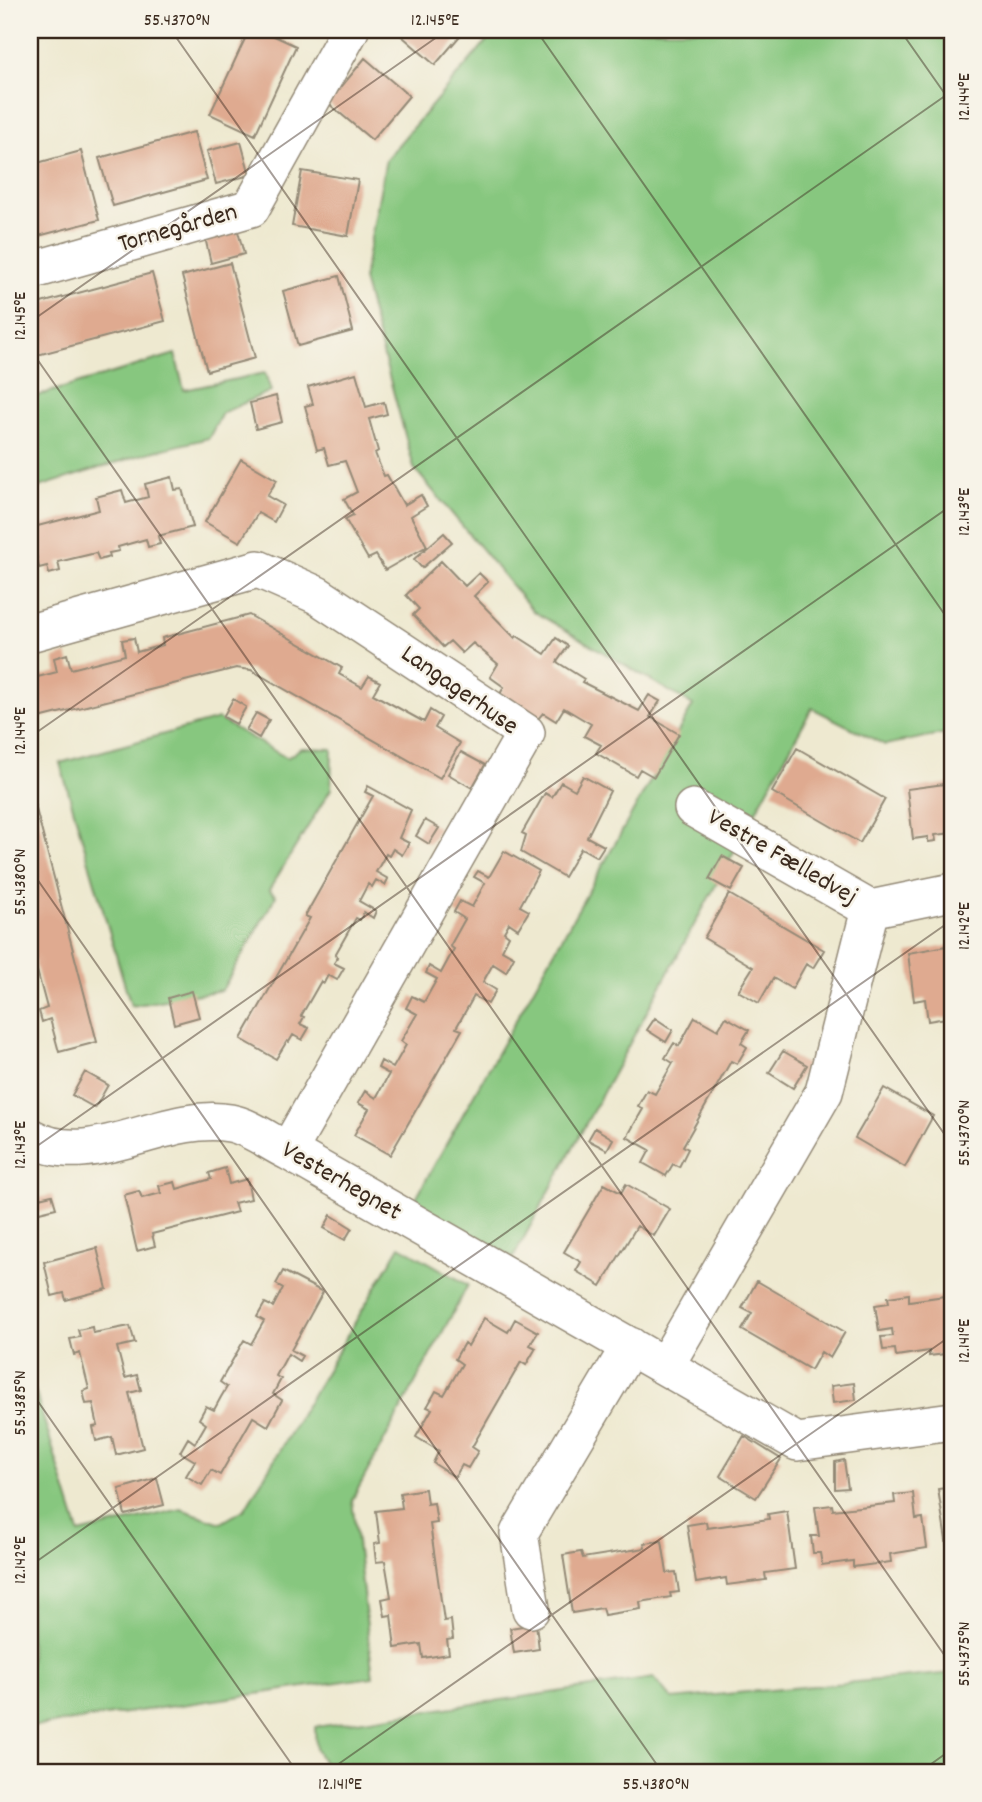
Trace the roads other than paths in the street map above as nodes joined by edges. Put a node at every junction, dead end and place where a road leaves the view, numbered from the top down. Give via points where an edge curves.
1 (350, 30) edge
2 (30, 271) edge
3 (30, 633) edge
4 (693, 808) dead end
5 (952, 892) edge
6 (870, 909) junction
7 (30, 1137) edge
8 (288, 1152) junction
9 (630, 1346) junction
10 (666, 1366) junction
11 (952, 1421) edge
12 (531, 1609) dead end

1 - 2 street, Tornegården via 251,208
3 - 8 street, Langagerhuse via 258,569 317,595 526,733
4 - 6 street, Vestre Fælledvej
5 - 6 street, Vestre Fælledvej
6 - 10 street via 824,1092
7 - 8 street, Vesterhegnet via 61,1150 80,1149 188,1122 232,1123
8 - 9 street, Vesterhegnet
9 - 10 street, Vesterhegnet
9 - 12 street via 519,1533
10 - 11 street, Vesterhegnet via 797,1442

